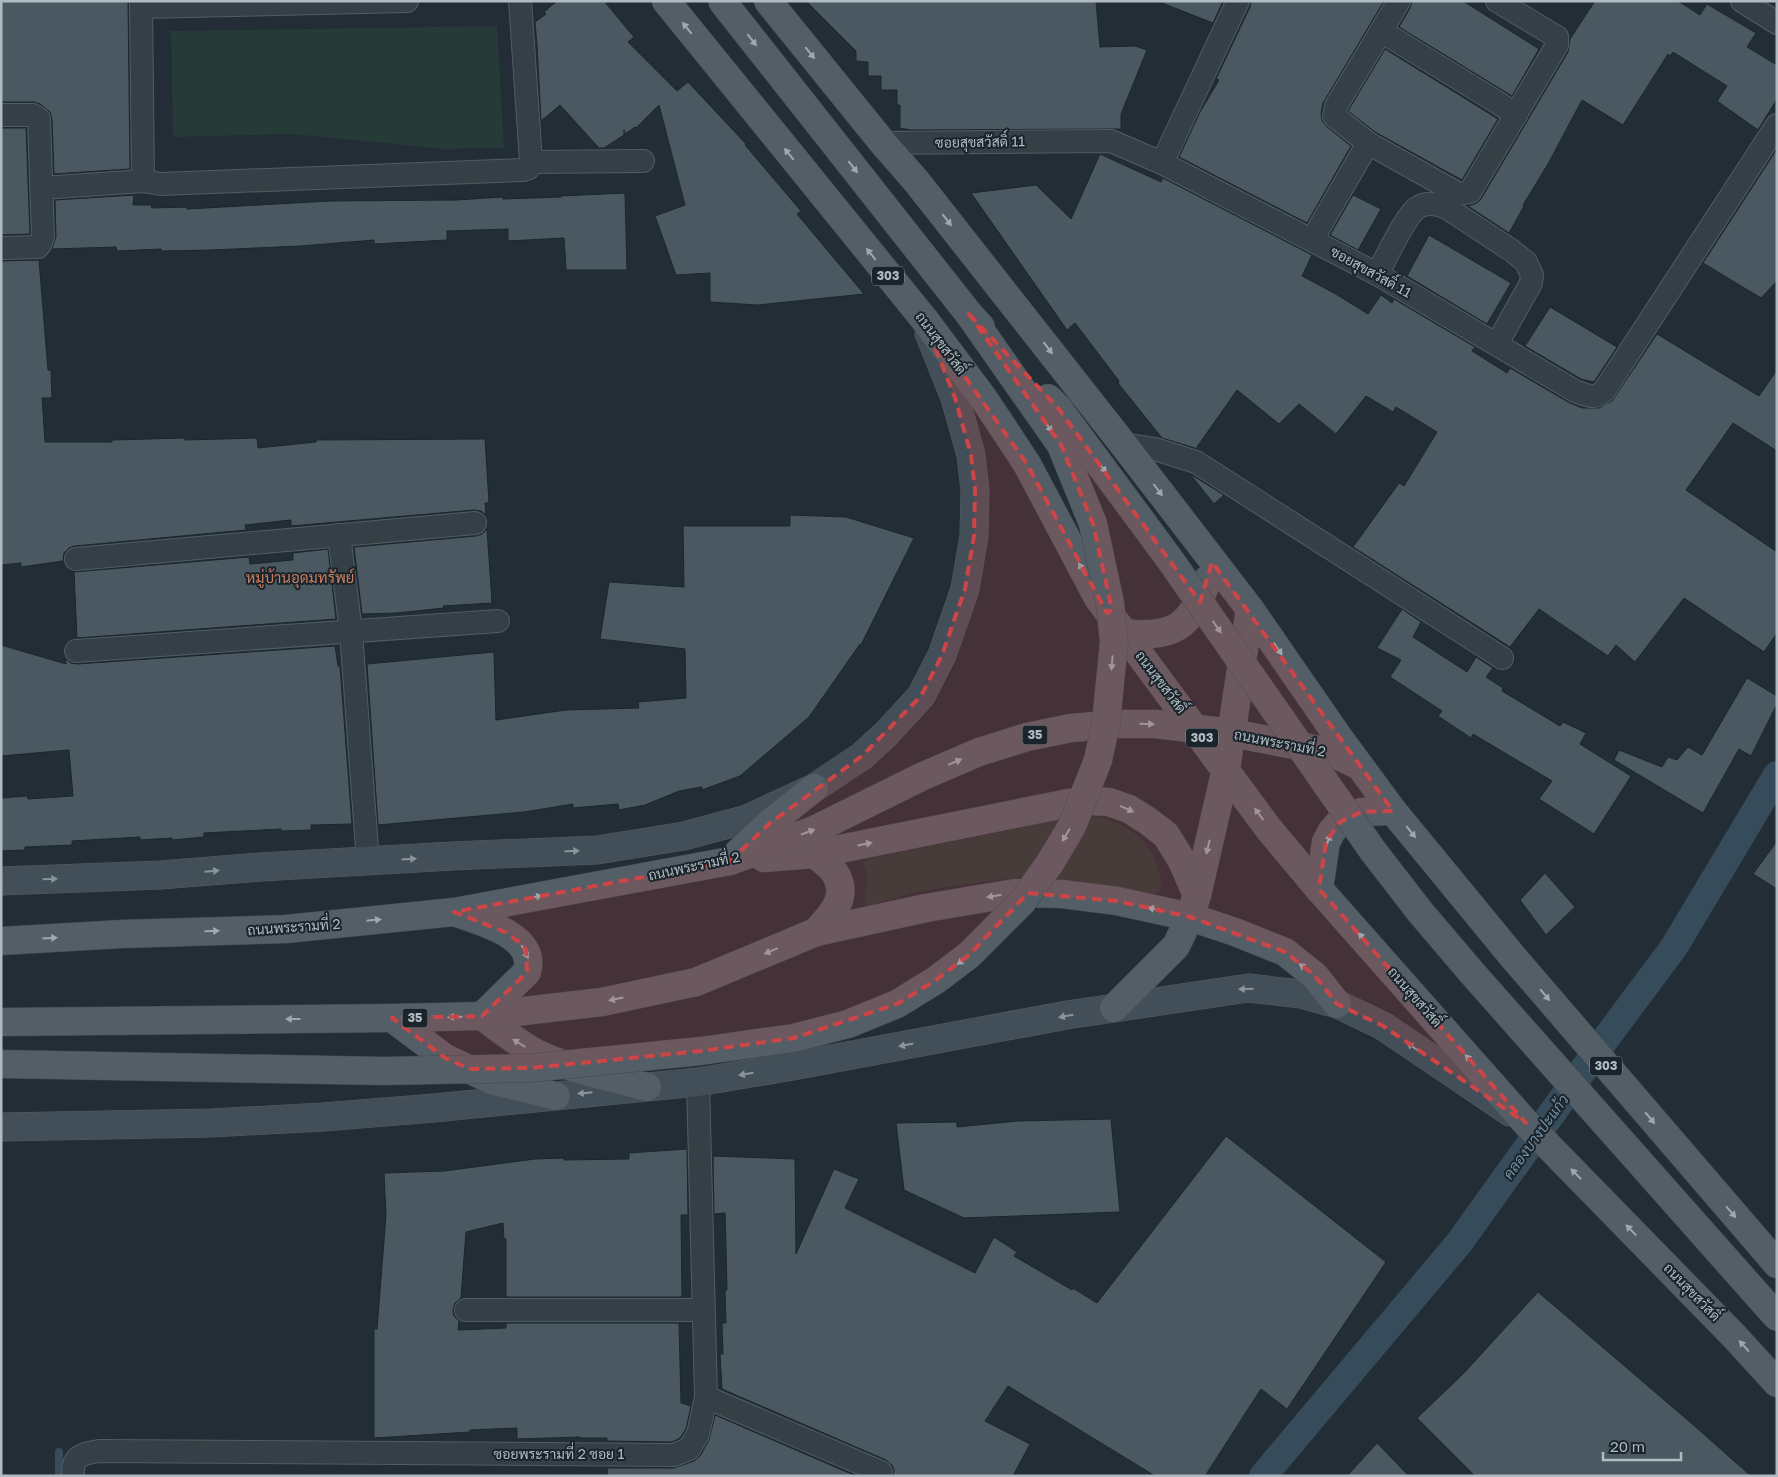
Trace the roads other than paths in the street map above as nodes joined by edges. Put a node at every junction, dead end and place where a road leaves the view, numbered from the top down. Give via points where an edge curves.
1 (407, 1) edge
2 (520, 1) edge
3 (666, 1) edge
4 (722, 1) edge
5 (768, 1) edge
6 (1238, 1) edge
7 (1398, 1) edge
8 (1497, 1) edge
9 (1742, 1) edge
10 (141, 4) edge
11 (1777, 23) edge
12 (1381, 31) junction
13 (1, 115) edge
14 (1516, 115) junction
15 (1777, 125) edge
16 (1368, 142) junction
17 (883, 143) junction
18 (643, 160) dead end
19 (531, 162) junction
20 (1162, 162) junction
21 (143, 181) junction
22 (42, 188) junction
23 (1312, 240) junction
24 (1, 248) edge
25 (1377, 274) junction
26 (969, 314) junction
27 (924, 319) junction
28 (1497, 344) junction
29 (1123, 444) junction
30 (475, 523) dead end
31 (339, 535) junction
32 (76, 559) dead end
33 (1212, 562) junction
34 (1250, 609) junction
35 (498, 622) dead end
36 (351, 632) junction
37 (1124, 633) junction
38 (76, 651) dead end
39 (1502, 658) dead end
40 (1195, 729) junction
41 (1232, 733) junction
42 (1360, 766) junction
43 (1226, 769) junction
44 (814, 788) junction
45 (1393, 811) junction
46 (814, 854) junction
47 (730, 861) junction
48 (368, 862) junction
49 (1, 881) edge
50 (1319, 889) junction
51 (1194, 906) junction
52 (454, 912) junction
53 (816, 932) junction
54 (1, 941) edge
55 (1337, 1004) junction
56 (1114, 1008) junction
57 (482, 1016) junction
58 (392, 1018) junction
59 (1, 1022) edge
60 (1, 1064) edge
61 (698, 1082) junction
62 (647, 1087) junction
63 (556, 1096) junction
64 (1526, 1123) junction
65 (1, 1127) edge
66 (1777, 1264) edge
67 (466, 1310) dead end
68 (703, 1310) junction
69 (1777, 1317) edge
70 (1777, 1382) edge
71 (706, 1397) junction
72 (881, 1472) dead end
73 (72, 1476) edge

1 - 10 street
2 - 19 street
27 -> 3 main road, ถนนสุขสวัสดิ์ / 303
4 -> 26 main road, bridge
5 -> 17 main road
6 - 20 street
7 - 12 street
8 - 14 street via 1557,36 1557,44
9 - 11 street
10 - 21 street
12 - 14 street
12 - 16 street via 1336,106 1334,116
13 - 22 street via 33,115 39,119
14 - 16 street via 1470,192 1459,194
15 - 28 street, ซอยสุขสวัสดิ์ 11 via 1599,396 1591,397 1575,391
16 - 23 street
17 - 20 street, ซอยสุขสวัสดิ์ 11 via 1111,141
17 -> 29 main road, 303
18 - 19 street
19 - 21 street via 529,168 523,170 161,184
20 - 23 street, ซอยสุขสวัสดิ์ 11
21 - 22 street
22 - 24 street via 43,237 40,245
23 - 25 street, ซอยสุขสวัสดิ์ 11
25 - 28 street, ซอยสุขสวัสดิ์ 11
25 - 28 street via 1411,213 1424,205 1447,208 1511,250 1530,268 1531,283
26 -> 60 main road, bridge via 1061,445 1093,524 1110,602 1114,642 1106,723 1098,760 1072,826 1022,902 969,955 898,1004 848,1024 794,1038 701,1051 531,1068 384,1071
26 -> 69 main road, bridge via 1058,408 1421,913
37 -> 27 main road, ถนนสุขสวัสดิ์ / 303 via 1098,598 1027,464 984,399
27 - 44 main road via 956,398 971,455 975,490 974,536 965,589 942,655 920,696 862,756
29 -> 33 main road, 303
29 - 39 street via 1155,449 1196,462
30 - 31 street
31 - 32 street
31 - 36 street
33 - 34 main road, 303
33 - 37 main road via 1193,613 1174,630 1145,636
34 - 41 main road
34 -> 42 main road, 303
35 - 36 street
36 - 38 street
36 - 48 street
37 - 40 main road, ถนนสุขสวัสดิ์ / 303
40 - 41 main road, ถนนพระรามที่ 2 / 35
40 - 43 main road, ถนนสุขสวัสดิ์ / 303
47 -> 40 main road, ถนนพระรามที่ 2 / 35 via 814,830 920,777 979,752 1027,737 1071,728 1117,724
41 - 42 main road, ถนนพระรามที่ 2 / 35 via 1330,752
41 - 43 main road
42 - 45 main road, 303
50 -> 43 main road, ถนนสุขสวัสดิ์ / 303 via 1268,828
43 -> 51 main road
44 - 47 main road
48 -> 44 main road via 597,850 684,836 747,819
50 -> 45 main road via 1326,842 1340,822 1360,812
45 -> 66 main road, 303 via 1513,957
46 - 47 main road
46 -> 51 main road via 1069,803 1109,802 1129,809 1166,836 1182,861
46 - 53 main road via 835,872 840,898 836,910
52 -> 47 main road, ถนนพระรามที่ 2 / 35
49 -> 48 main road
64 -> 50 main road, ถนนสุขสวัสดิ์ / 303
51 -> 53 main road, 35 via 1015,893
55 -> 51 main road, 35 via 1316,976 1285,952 1235,932
51 - 56 main road via 1176,946
54 -> 52 main road, ถนนพระรามที่ 2 / 35 via 286,929
52 -> 57 main road via 505,932 526,950 530,963 527,972
53 -> 57 main road, 35 via 696,982 602,1002
55 -> 56 main road, 35 via 1301,994 1248,988
64 -> 55 main road, 35 via 1382,1026
56 -> 61 main road, 35
57 -> 58 main road, 35
62 -> 57 main road via 539,1054
58 -> 59 main road, 35
58 - 63 main road via 445,1058 494,1081
61 - 62 main road, 35
61 - 68 street, ซอยพระรามที่ 2 ซอย 1
62 -> 63 main road, 35
63 - 65 main road, 35 via 415,1110 211,1123
70 -> 64 main road, ถนนสุขสวัสดิ์ / 303
67 - 68 street
68 - 71 street, ซอยพระรามที่ 2 ซอย 1
71 - 72 street
71 - 73 street, ซอยพระรามที่ 2 ซอย 1 via 698,1434 689,1449 674,1455 98,1451 80,1455 74,1461

